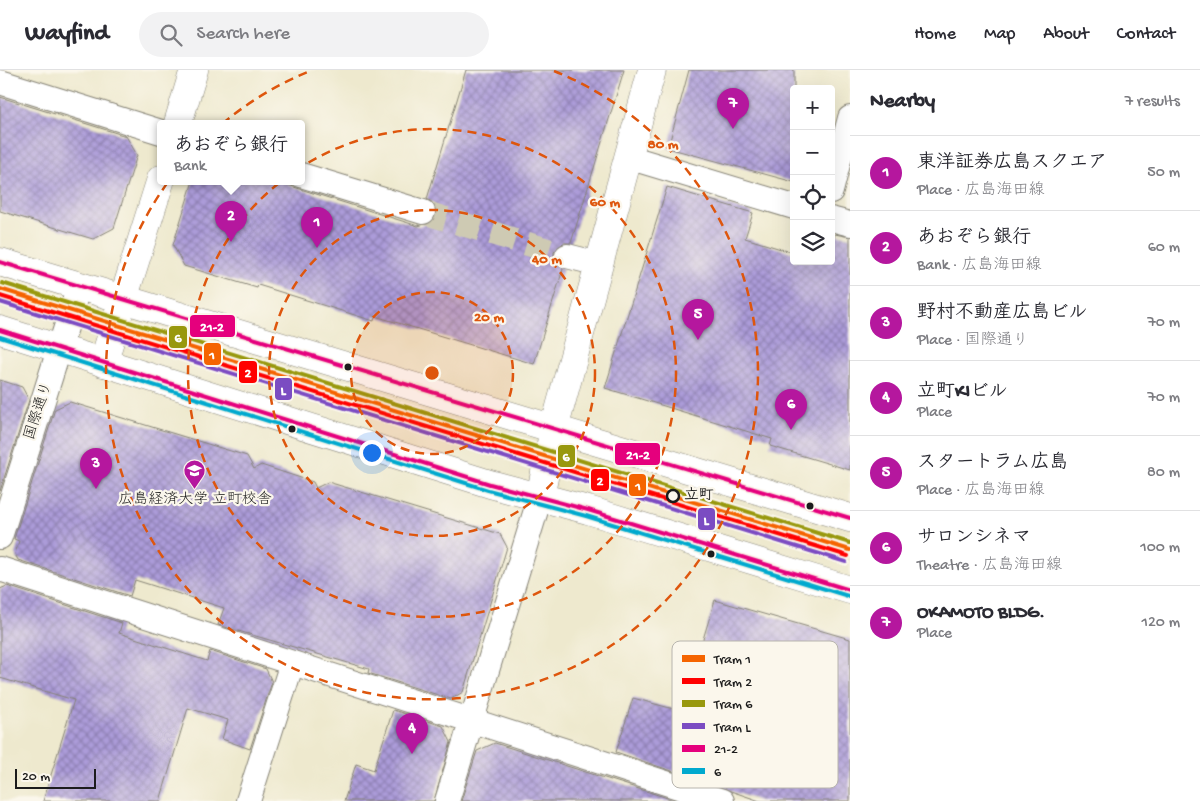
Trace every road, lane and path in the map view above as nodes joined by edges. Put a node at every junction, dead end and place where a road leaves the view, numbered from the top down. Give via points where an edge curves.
1 (194, 70) edge
2 (652, 70) edge
3 (0, 82) edge
4 (850, 118) edge
5 (179, 120) edge
6 (157, 131) edge
7 (628, 157) junction
8 (835, 175) edge
9 (305, 177) edge
10 (159, 185) edge
11 (790, 207) edge
12 (423, 212) tunnel mouth
13 (835, 220) edge
14 (850, 224) edge
15 (567, 256) tunnel mouth
16 (0, 262) edge
17 (599, 264) junction
18 (79, 286) junction
19 (124, 299) junction
20 (0, 330) edge
21 (60, 349) junction
22 (103, 363) junction
23 (554, 429) junction
24 (540, 497) junction
25 (850, 518) edge
26 (0, 536) edge
27 (0, 569) edge
28 (850, 590) edge
29 (292, 663) junction
30 (472, 720) junction
31 (672, 785) edge
32 (682, 788) edge
33 (248, 801) edge
34 (447, 801) edge
35 (722, 801) edge

1 - 5 main road
2 - 7 main road
3 - 6 street
4 - 8 street
7 - 11 street
7 - 17 main road
9 - 12 street
10 - 19 main road
13 - 14 street
15 - 17 street
16 - 18 main road
17 - 23 main road
18 - 19 main road
18 - 21 street, 国際通り
19 - 22 main road
19 - 23 main road
20 - 21 main road
21 - 22 main road
21 - 26 street, 国際通り
22 - 24 main road
23 - 24 main road
23 - 25 main road
24 - 28 main road
24 - 30 street
27 - 29 street
29 - 30 street
29 - 33 street
30 - 31 street
30 - 34 street
32 - 35 street

